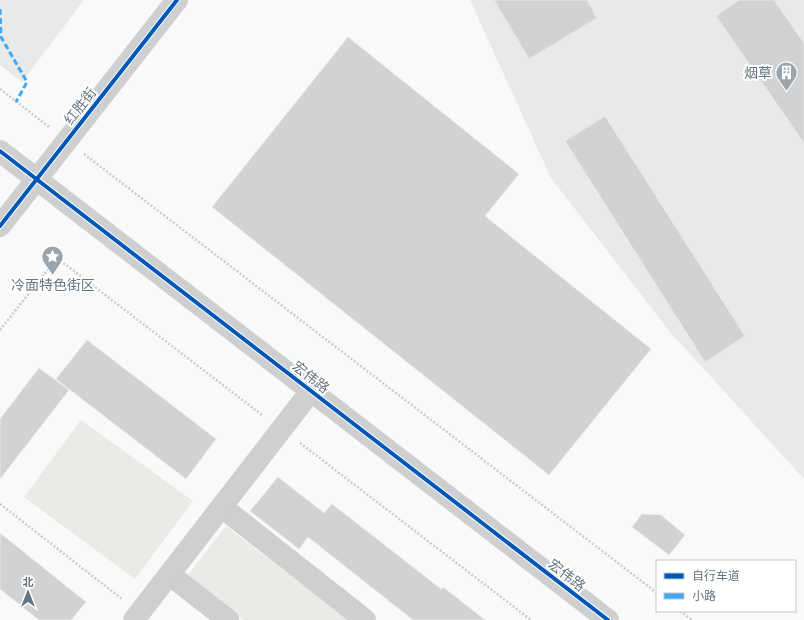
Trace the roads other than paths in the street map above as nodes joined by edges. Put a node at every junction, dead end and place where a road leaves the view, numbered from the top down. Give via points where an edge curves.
1 (177, 0) edge
2 (0, 151) edge
3 (37, 179) junction
4 (0, 226) edge
5 (311, 391) junction
6 (222, 507) junction
7 (170, 575) junction
8 (137, 616) edge
9 (228, 620) edge
10 (365, 620) edge
11 (608, 620) edge

1 - 3 street, 红胜街
2 - 3 street, 宏伟路
3 - 4 street, 红胜街
3 - 5 street, 宏伟路
5 - 6 street
5 - 11 street, 宏伟路
6 - 7 street
6 - 10 street
7 - 8 street
7 - 9 street

